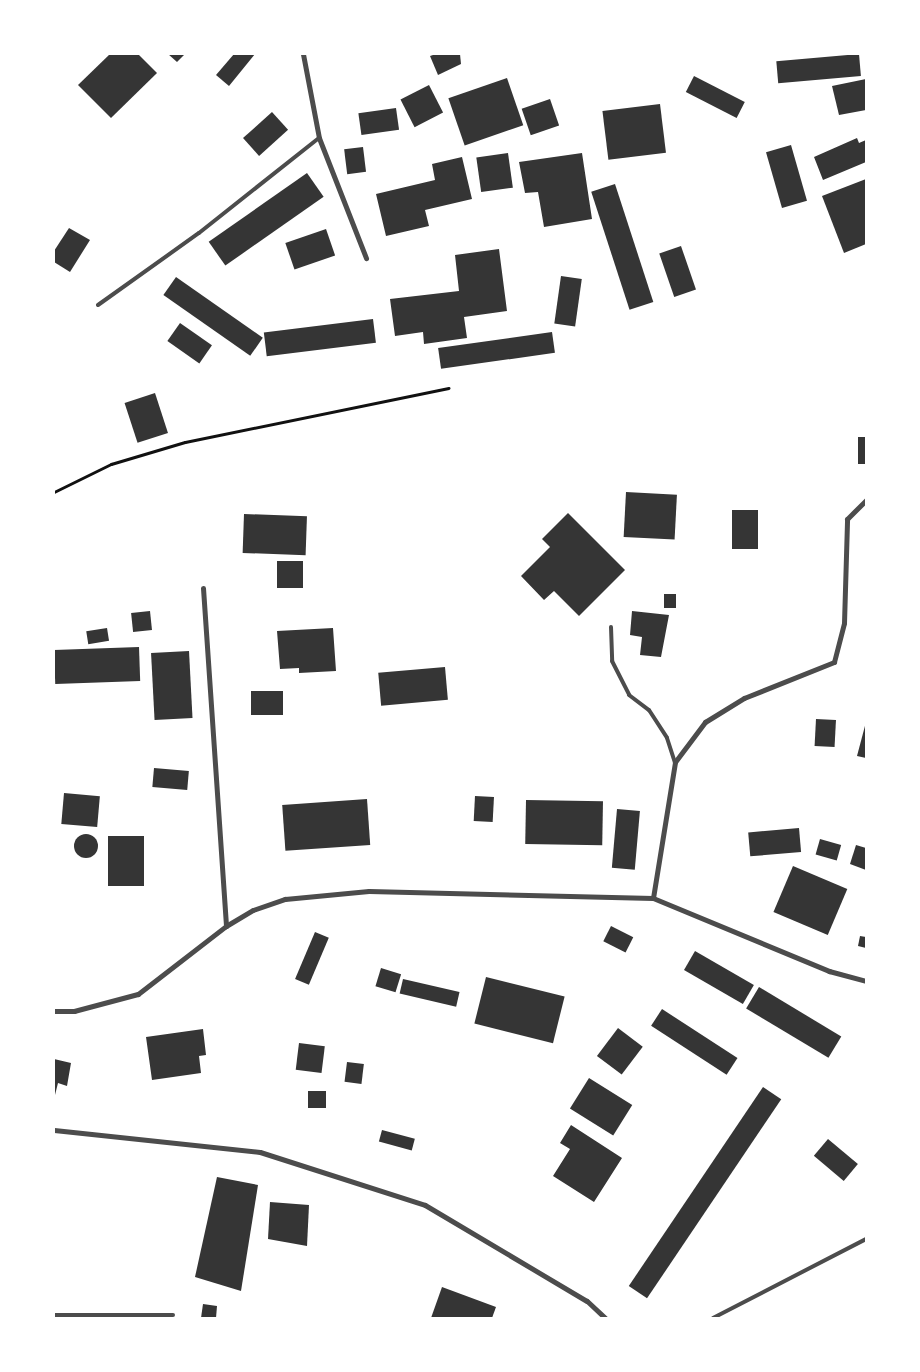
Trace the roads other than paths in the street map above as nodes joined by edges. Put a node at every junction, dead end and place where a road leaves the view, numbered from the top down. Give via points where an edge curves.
1 (303, 54) edge
2 (319, 138) junction
3 (366, 258) dead end
4 (98, 306) dead end
5 (866, 500) edge
6 (203, 588) dead end
7 (611, 626) dead end
8 (675, 762) junction
9 (653, 898) junction
10 (226, 926) junction
11 (866, 981) edge
12 (54, 1011) edge
13 (54, 1130) edge
14 (866, 1239) edge
15 (54, 1315) edge
16 (173, 1315) dead end
17 (605, 1318) edge
18 (712, 1318) edge

1 - 2 street
2 - 3 street
2 - 4 lane via 199,234
5 - 8 street via 847,519 844,623 834,662 744,698 705,722
6 - 10 street
7 - 8 lane via 612,661 629,695 649,710 667,738
8 - 9 street
9 - 10 street via 369,891 285,899 253,910
9 - 11 street via 829,971
10 - 12 street via 138,994 74,1011
13 - 17 street via 260,1152 425,1205 587,1301
14 - 18 lane
15 - 16 lane

